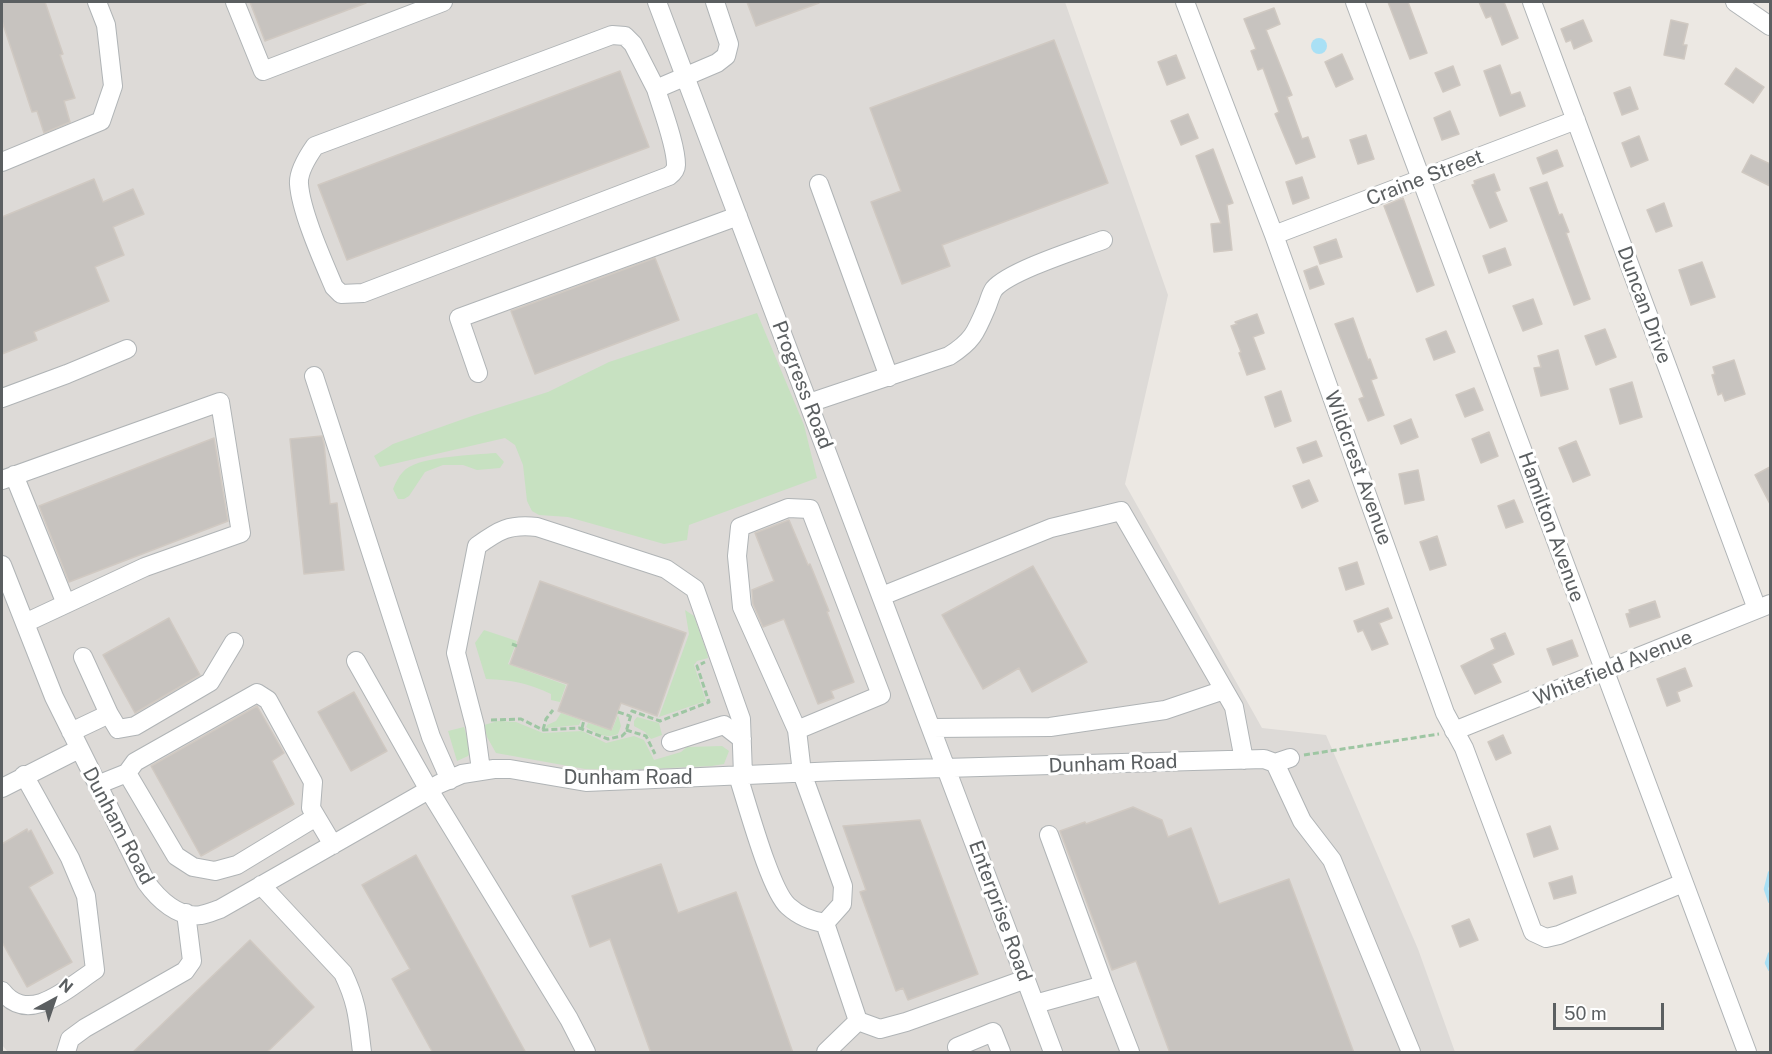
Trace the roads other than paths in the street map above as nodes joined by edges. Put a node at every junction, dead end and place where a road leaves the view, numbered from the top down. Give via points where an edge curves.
1 (97, 2) edge
2 (235, 2) edge
3 (443, 2) edge
4 (657, 2) edge
5 (715, 2) edge
6 (1185, 2) edge
7 (1355, 2) edge
8 (1532, 2) edge
9 (1735, 2) edge
10 (1770, 26) edge
11 (685, 76) junction
12 (656, 89) junction
13 (1576, 120) junction
14 (3, 156) edge
15 (1421, 179) junction
16 (819, 184) dead end
17 (738, 216) junction
18 (1274, 235) junction
19 (1103, 240) dead end
20 (127, 349) dead end
21 (478, 373) dead end
22 (314, 376) dead end
23 (889, 376) junction
24 (2, 398) edge
25 (809, 403) junction
26 (8, 478) edge
27 (2, 565) edge
28 (882, 596) junction
29 (66, 604) junction
30 (1764, 607) edge
31 (25, 623) junction
32 (234, 642) dead end
33 (83, 657) dead end
34 (356, 661) dead end
35 (1604, 671) junction
36 (1224, 690) junction
37 (109, 714) junction
38 (932, 728) junction
39 (797, 730) junction
40 (1454, 731) junction
41 (71, 732) junction
42 (742, 739) junction
43 (671, 742) dead end
44 (79, 749) junction
45 (1244, 760) junction
46 (947, 769) junction
47 (481, 770) junction
48 (127, 773) junction
49 (802, 773) junction
50 (24, 775) junction
51 (741, 775) junction
52 (450, 780) junction
53 (97, 785) junction
54 (2, 788) edge
55 (429, 790) junction
56 (316, 817) junction
57 (1049, 835) dead end
58 (333, 844) junction
59 (1683, 883) junction
60 (261, 885) junction
61 (186, 913) junction
62 (825, 923) junction
63 (1026, 979) junction
64 (1104, 985) junction
65 (2, 991) edge
66 (1035, 1004) junction
67 (858, 1021) junction
68 (66, 1053) edge
69 (362, 1053) edge
70 (586, 1053) edge
71 (826, 1053) edge
72 (959, 1053) edge
73 (1001, 1053) edge
74 (1053, 1053) edge
75 (1130, 1053) edge
76 (1411, 1053) edge
77 (1747, 1053) edge

1 - 14 street via 106,25 113,86 100,121
2 - 3 street via 263,71
4 - 11 street, Progress Road
5 - 11 street via 729,44 726,56
6 - 18 street, Wildcrest Avenue
7 - 15 street, Hamilton Avenue
8 - 13 street, Duncan Drive
9 - 10 street
11 - 12 street
11 - 17 street, Progress Road
12 - 12 street via 633,44 625,36 612,35 319,142 306,158 298,183 334,287 341,294 363,293 674,173 675,153
13 - 15 street, Craine Street
13 - 30 street, Duncan Drive
15 - 18 street, Craine Street
15 - 35 street, Hamilton Avenue
16 - 23 street
17 - 21 street via 459,318
17 - 25 street, Progress Road
18 - 40 street, Wildcrest Avenue
19 - 23 street via 1015,274 993,290 977,330 966,345 949,356
20 - 24 street
22 - 52 street via 430,737
23 - 25 street
25 - 28 street, Progress Road
26 - 29 street
26 - 29 street via 220,402 241,533 145,567
27 - 31 street, Dunham Road
28 - 36 street via 1051,528 1121,511
28 - 38 street, Progress Road
29 - 31 street
30 - 35 street, Whitefield Avenue
31 - 41 street, Dunham Road
32 - 37 street via 210,682 135,726 118,729
33 - 37 street
34 - 55 street
35 - 40 street, Whitefield Avenue
35 - 59 street, Hamilton Avenue
36 - 38 street via 1165,710 1050,727
36 - 45 street via 1234,707
37 - 41 street
38 - 46 street, Progress Road
39 - 39 street via 881,695 810,509 788,508 740,526 737,556 742,607
39 - 49 street
40 - 59 street, Wildcrest Avenue via 1464,748 1533,932 1546,938 1559,935
41 - 44 street, Dunham Road
42 - 43 street via 724,725
42 - 47 street via 741,719 694,589 666,569 537,528 510,526 477,546 456,653 475,726
42 - 51 street
44 - 50 street
44 - 53 street, Dunham Road
45 - 46 street, Dunham Road
45 - 76 street, Dunham Road via 1283,760 1302,821 1332,860
46 - 49 street, Dunham Road
46 - 63 street, Enterprise Road
47 - 51 street, Dunham Road via 510,769 586,782
47 - 52 street, Dunham Road
48 - 53 street
48 - 56 street via 176,856 193,867 215,871 237,865
48 - 56 street via 135,762 257,693 268,700 313,782 311,808
49 - 51 street, Dunham Road
49 - 62 street via 843,886 842,904
50 - 54 street
50 - 65 street via 70,858 86,896 95,970 47,1002 27,1007 7,998
51 - 62 street via 774,883 786,905 809,921
52 - 55 street, Dunham Road
53 - 61 street, Dunham Road via 146,882 167,905
55 - 58 street, Dunham Road
55 - 70 street
56 - 58 street
57 - 64 street
58 - 60 street, Dunham Road
59 - 77 street, Hamilton Avenue
60 - 61 street, Dunham Road via 220,909 199,915
60 - 69 street via 343,973 358,1012
61 - 68 street via 192,961 185,971 85,1028 70,1039
62 - 67 street
63 - 66 street, Enterprise Road
63 - 67 street via 880,1029
64 - 66 street
64 - 75 street
66 - 74 street, Enterprise Road
67 - 71 street
72 - 73 street via 957,1047 993,1032

